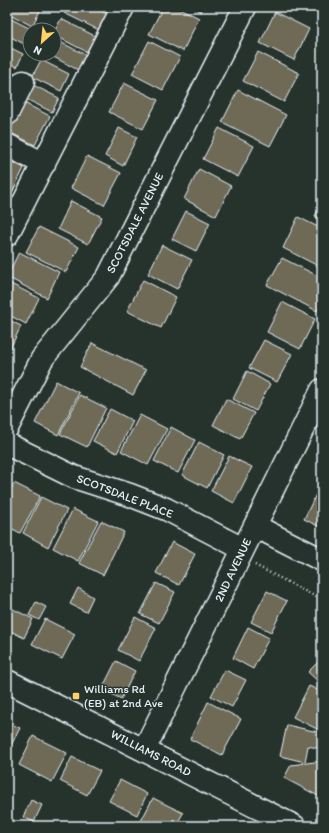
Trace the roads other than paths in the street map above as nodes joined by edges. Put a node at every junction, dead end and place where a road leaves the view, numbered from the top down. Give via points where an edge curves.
1 (123, 7) edge
2 (245, 7) edge
3 (23, 82) dead end
4 (7, 114) edge
5 (7, 145) edge
6 (44, 164) junction
7 (7, 235) edge
8 (322, 390) edge
9 (7, 428) edge
10 (7, 444) edge
11 (254, 526) junction
12 (241, 553) junction
13 (322, 560) edge
14 (7, 681) edge
15 (144, 750) junction
16 (294, 826) edge

1 - 6 street
2 - 9 street, SCOTSDALE AVENUE via 108,277 42,359
3 - 4 street
5 - 6 street
6 - 7 street
8 - 11 street, 2ND AVENUE
10 - 12 street, SCOTSDALE PLACE via 74,477 160,507
11 - 12 street, 2ND AVENUE
11 - 13 street
12 - 15 street, 2ND AVENUE
14 - 15 street, WILLIAMS ROAD
15 - 16 street, WILLIAMS ROAD

